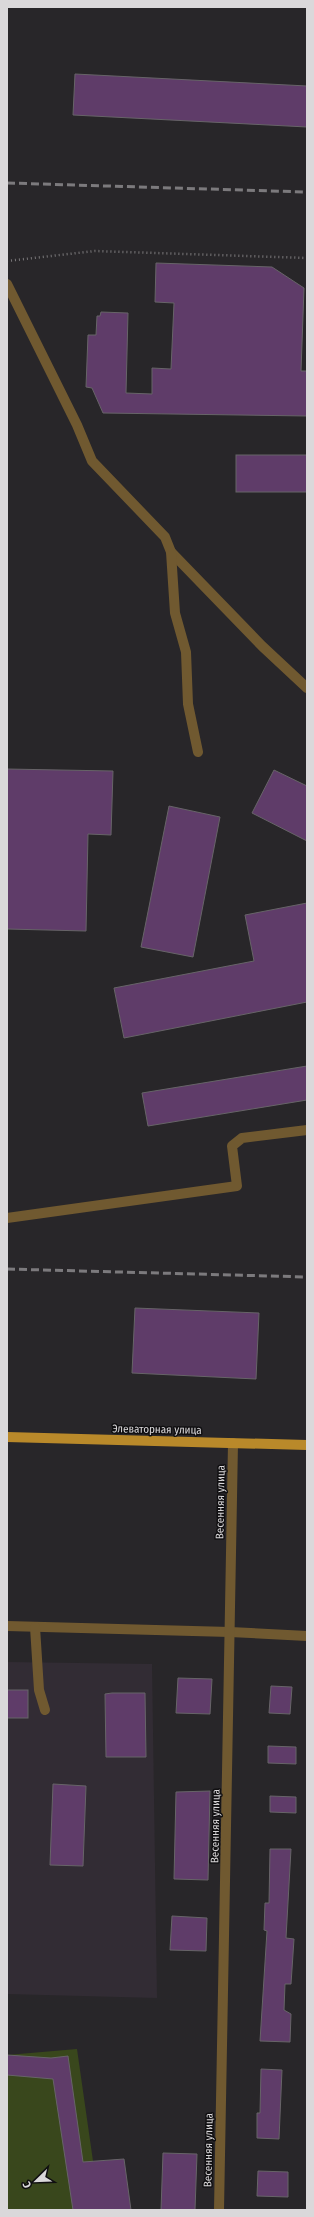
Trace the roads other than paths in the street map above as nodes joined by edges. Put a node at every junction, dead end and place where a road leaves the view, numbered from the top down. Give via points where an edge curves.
1 (7, 284) edge
2 (171, 552) junction
3 (307, 688) edge
4 (198, 752) dead end
5 (307, 1130) edge
6 (7, 1218) edge
7 (7, 1437) edge
8 (233, 1443) junction
9 (307, 1445) edge
10 (7, 1626) edge
11 (35, 1627) junction
12 (230, 1632) junction
13 (307, 1636) edge
14 (45, 1710) dead end
15 (219, 2210) edge

1 - 2 street via 77,424 92,461 165,538
2 - 3 street via 262,646
2 - 4 street via 175,613 186,652 188,704
5 - 6 street via 242,1138 232,1146 237,1186
7 - 8 main road, Элеваторная улица
8 - 9 main road, Элеваторная улица
8 - 12 street, Весенняя улица
10 - 11 street
11 - 12 street
11 - 14 street via 39,1690
12 - 13 street
12 - 15 street, Весенняя улица

